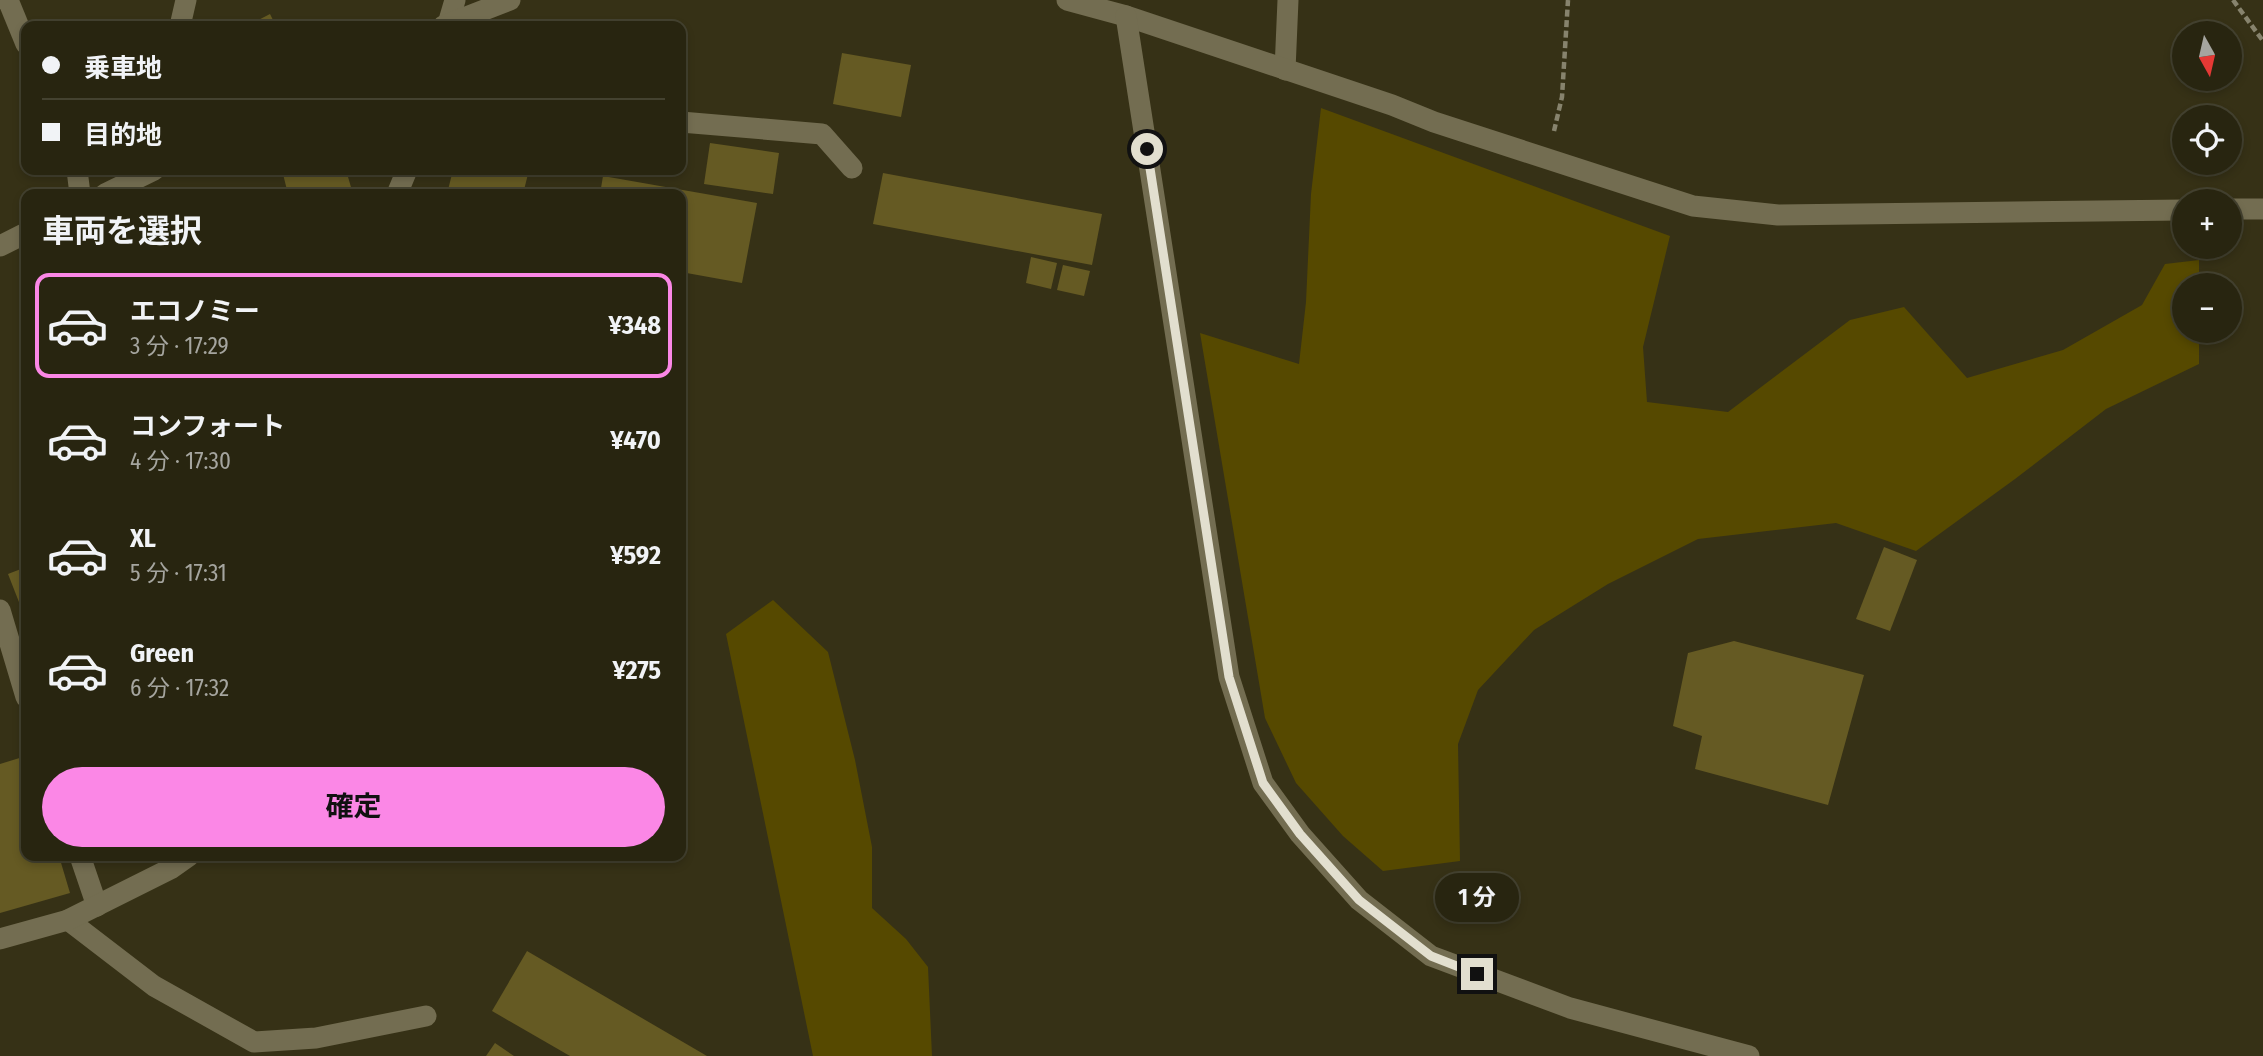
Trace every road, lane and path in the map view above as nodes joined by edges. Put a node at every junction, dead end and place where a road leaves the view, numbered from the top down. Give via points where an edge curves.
1 (8, 0) edge
2 (186, 0) edge
3 (510, 0) edge
4 (1067, 0) edge
5 (1288, 0) edge
6 (1568, 0) edge
7 (2233, 0) edge
8 (1126, 16) junction
9 (456, 19) edge
10 (181, 21) edge
11 (21, 32) edge
12 (2263, 41) edge
13 (1285, 70) junction
14 (686, 122) edge
15 (1547, 158) junction
16 (852, 168) dead end
17 (140, 175) edge
18 (115, 184) edge
19 (2172, 209) edge
20 (2242, 209) edge
21 (2263, 209) edge
22 (21, 236) edge
23 (0, 246) edge
24 (0, 610) edge
25 (21, 680) edge
26 (82, 861) edge
27 (182, 861) edge
28 (97, 906) junction
29 (68, 920) junction
30 (0, 939) edge
31 (426, 1016) dead end
32 (1749, 1056) edge

1 - 11 street
2 - 10 street
3 - 9 street
4 - 8 street
5 - 13 street
6 - 15 path via 1562,97
7 - 12 path
8 - 13 street
8 - 32 street via 1229,677 1263,783 1300,834 1359,900 1431,956 1570,1008
13 - 15 street
14 - 16 street via 822,134
15 - 19 street via 1693,206 1778,215
17 - 18 street
20 - 21 street
22 - 23 street
24 - 25 street
26 - 28 street
27 - 28 street
28 - 29 street
29 - 30 street
29 - 31 street via 154,986 254,1042 316,1038

